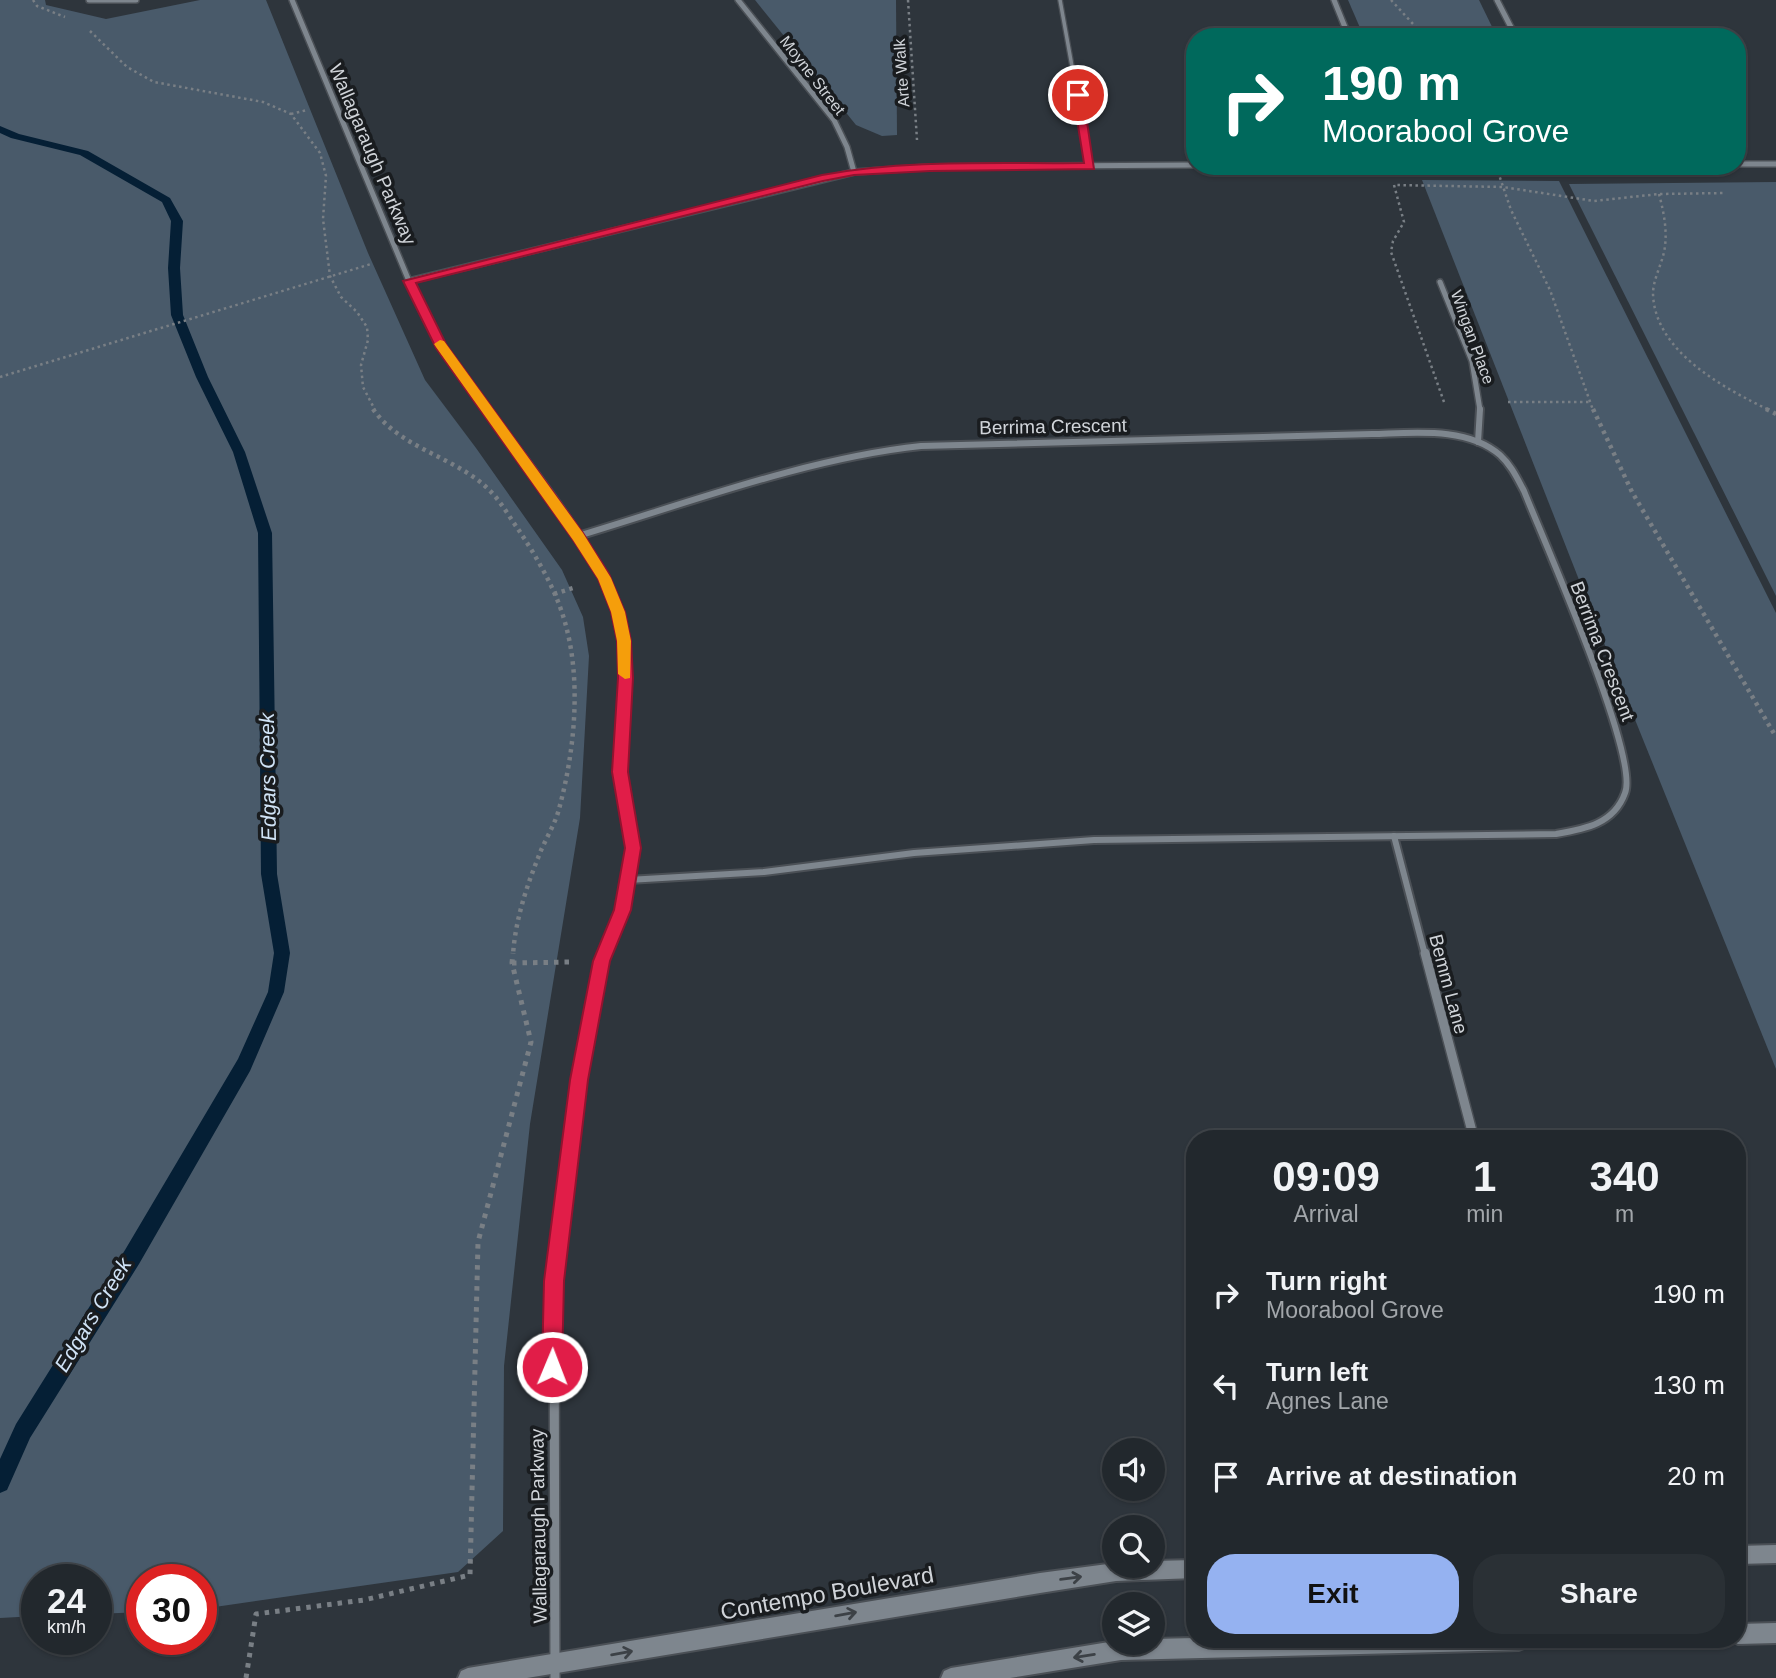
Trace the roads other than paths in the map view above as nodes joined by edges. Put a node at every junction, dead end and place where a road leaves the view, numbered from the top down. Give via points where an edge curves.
1 (136, 0) edge
2 (292, 0) edge
3 (738, 0) edge
4 (1060, 0) edge
5 (1334, 0) edge
6 (1497, 0) edge
7 (91, 1) edge
8 (1345, 28) edge
9 (1511, 28) edge
10 (1746, 164) edge
11 (1776, 164) edge
12 (1186, 165) edge
13 (1090, 166) junction
14 (854, 172) junction
15 (409, 281) junction
16 (1440, 282) dead end
17 (1478, 442) junction
18 (578, 536) junction
19 (1394, 836) junction
20 (628, 880) junction
21 (1472, 1130) edge
22 (1776, 1554) edge
23 (1746, 1555) edge
24 (1186, 1569) edge
25 (1776, 1633) edge
26 (1746, 1634) edge
27 (1201, 1648) edge
28 (555, 1672) edge
29 (468, 1678) edge
30 (951, 1678) edge

1 - 7 street
2 - 15 street, Wallagaraugh Parkway
3 - 14 street, Moyne Street via 834,120
4 - 13 lane
5 - 8 street
6 - 9 street
10 - 11 street
12 - 13 street
13 - 14 street
14 - 15 street
15 - 18 street, Wallagaraugh Parkway via 440,345
16 - 17 street, Wingan Place via 1480,385 1483,418
17 - 18 street, Berrima Crescent via 1437,434 1372,434 921,446 874,451 807,468
17 - 19 street, Berrima Crescent via 1511,466 1524,491 1616,724 1624,750 1627,790 1619,807 1589,828 1556,834
18 - 20 street, Wallagaraugh Parkway via 604,578 624,641 620,772 633,848
19 - 20 street, Berrima Crescent via 1005,844 764,872
19 - 21 street, Bemm Lane
20 - 28 street, Wallagaraugh Parkway via 602,961 579,1080 554,1281
22 - 23 street
28 -> 24 street, Contempo Boulevard via 1040,1583 1116,1572
25 - 26 street
27 -> 30 street via 1121,1650
28 - 29 street, Contempo Boulevard

